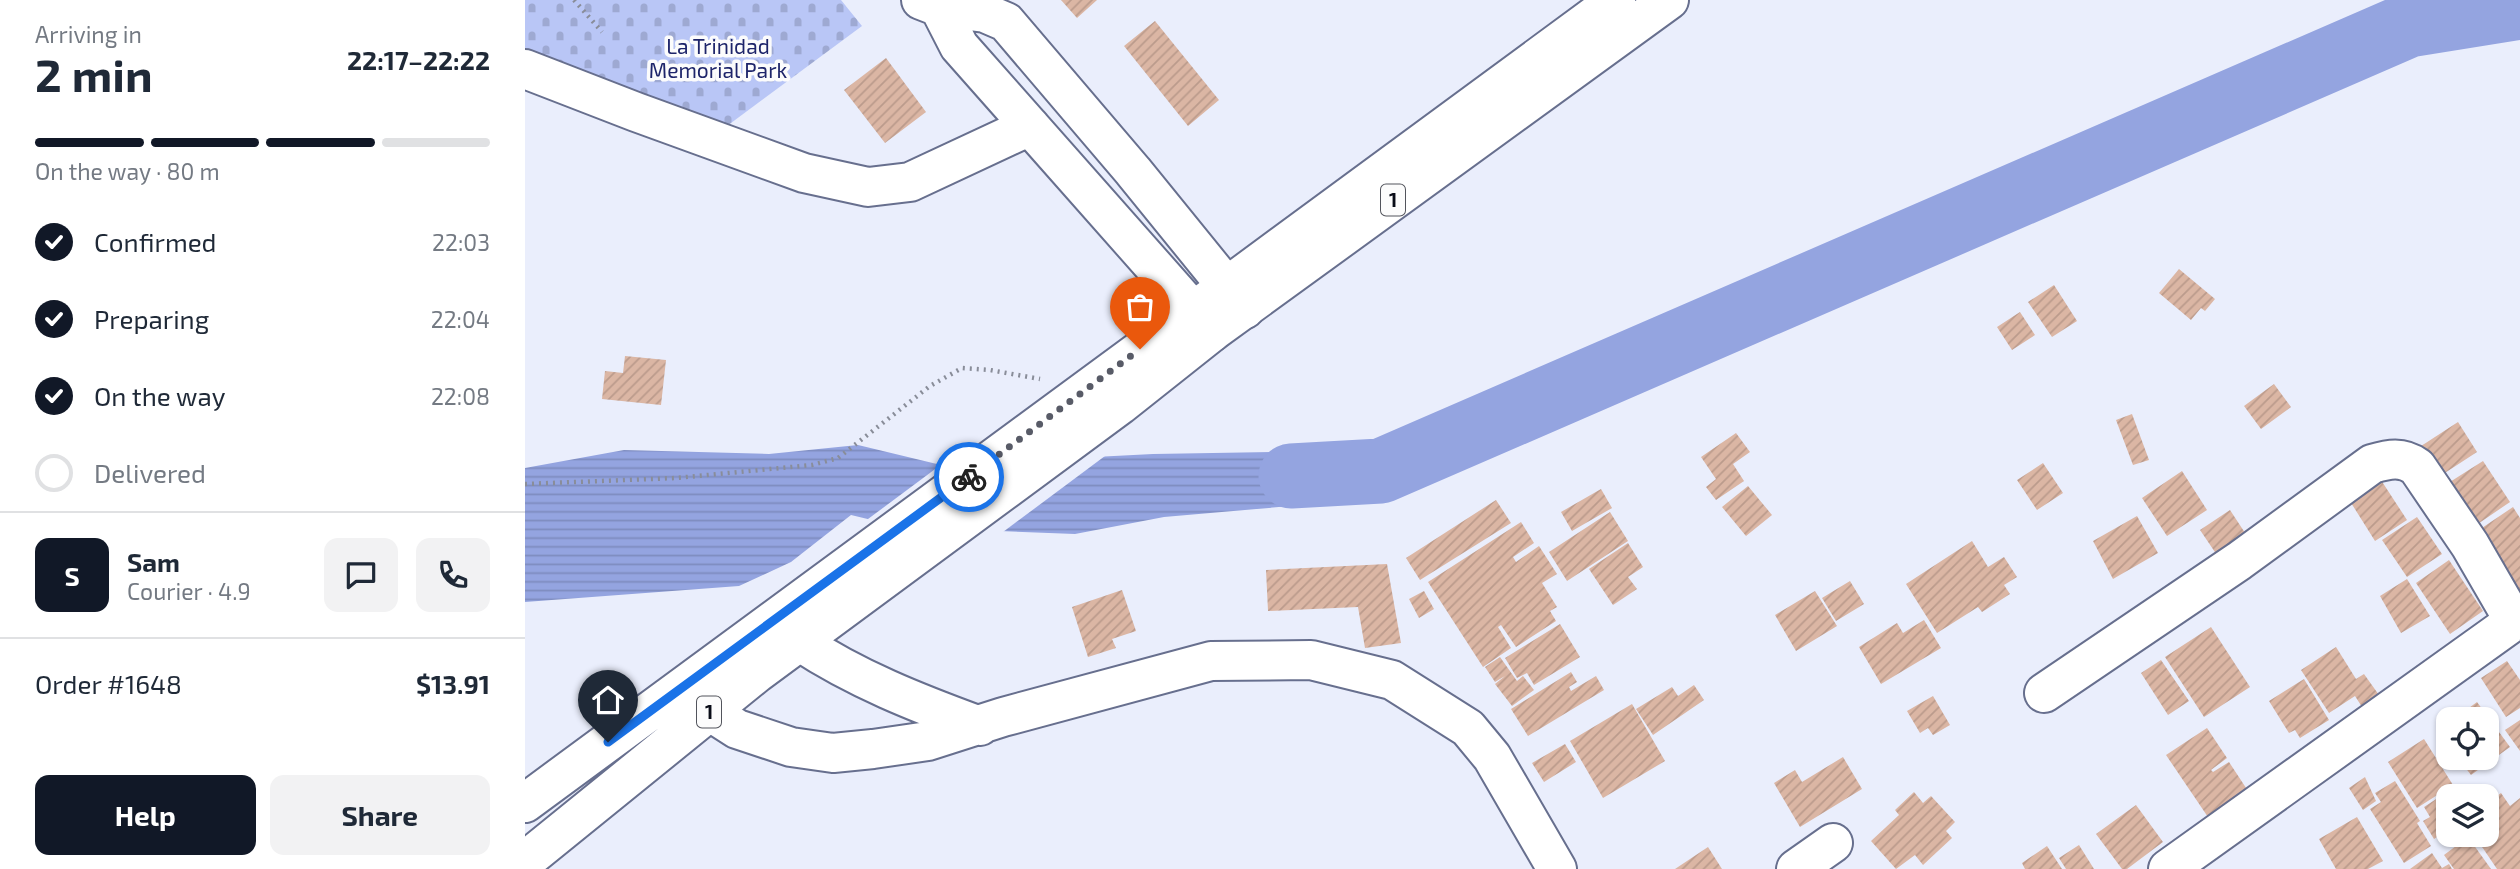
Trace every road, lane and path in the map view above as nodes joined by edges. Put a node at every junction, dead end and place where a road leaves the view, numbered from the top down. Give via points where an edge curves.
1 (574, 0) edge
2 (1615, 0) edge
3 (1669, 0) edge
4 (930, 4) edge
5 (602, 32) dead end
6 (525, 69) edge
7 (1092, 123) junction
8 (1042, 139) junction
9 (1237, 297) junction
10 (1203, 321) junction
11 (1092, 399) junction
12 (525, 484) edge
13 (2517, 619) edge
14 (800, 642) junction
15 (2044, 693) dead end
16 (709, 711) junction
17 (979, 726) junction
18 (525, 803) edge
19 (1833, 842) dead end
20 (525, 862) edge
21 (1557, 869) edge
22 (1796, 869) edge
23 (2168, 869) edge

1 - 5 path
2 - 9 main road, 1
3 - 9 main road, 1
4 - 7 main road via 985,13 1006,22
4 - 8 main road via 959,46
6 - 8 main road via 804,173 868,187 910,182
7 - 8 main road
7 - 9 main road
8 - 10 main road
9 - 10 main road, 1
10 - 11 main road, 1
11 - 12 path via 990,370 962,368 930,386 838,458 812,465 675,478
11 - 14 main road, 1 via 898,569
11 - 18 main road, 1 via 847,568
13 - 15 main road via 2417,467 2389,459 2372,464
13 - 23 main road
14 - 16 main road, 1
14 - 17 main road via 859,677
16 - 17 main road via 764,739 832,752 928,741
16 - 20 main road, 1
17 - 21 main road via 1211,661 1311,660 1338,666 1392,680 1468,728 1492,757
19 - 22 main road

